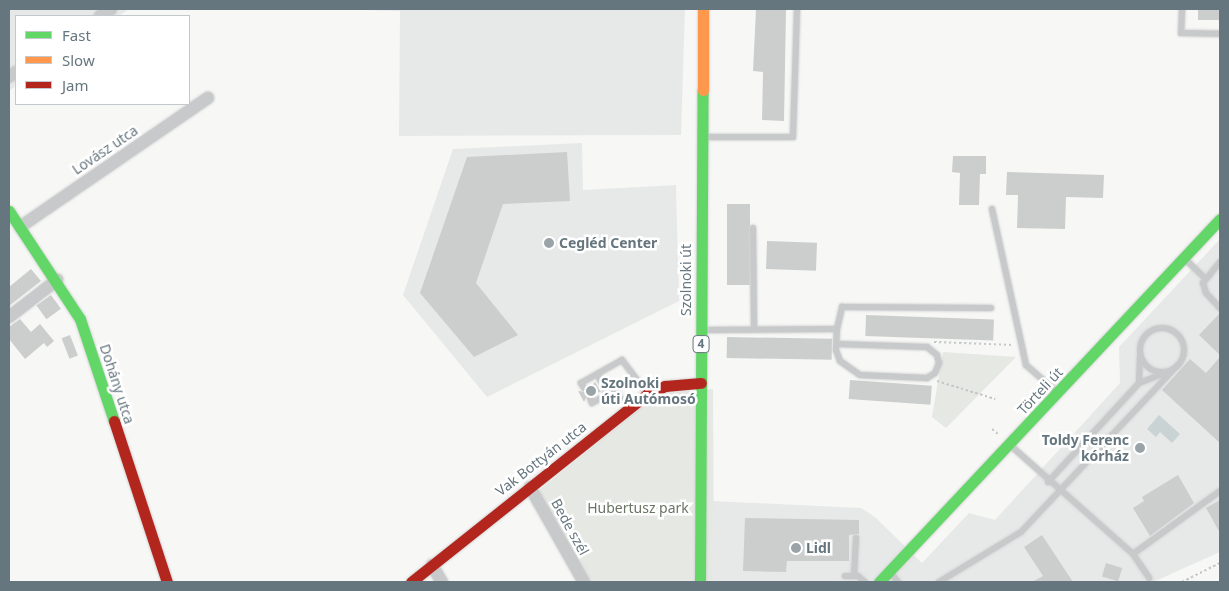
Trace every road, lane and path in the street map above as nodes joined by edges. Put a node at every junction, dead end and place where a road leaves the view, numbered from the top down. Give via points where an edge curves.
1 (703, 9) edge
2 (797, 9) edge
3 (1182, 9) edge
4 (1220, 34) edge
5 (208, 98) dead end
6 (702, 137) junction
7 (992, 209) dead end
8 (9, 211) edge
9 (1220, 219) edge
10 (20, 227) junction
11 (753, 228) dead end
12 (1184, 258) junction
13 (1220, 262) edge
14 (1205, 278) junction
15 (57, 280) junction
16 (991, 308) dead end
17 (1220, 308) edge
18 (9, 317) edge
19 (754, 328) junction
20 (701, 329) junction
21 (837, 329) junction
22 (837, 344) junction
23 (1140, 354) junction
24 (1178, 365) junction
25 (1167, 372) junction
26 (597, 374) junction
27 (927, 378) junction
28 (1139, 383) junction
29 (701, 384) junction
30 (584, 388) dead end
31 (1058, 393) junction
32 (608, 394) junction
33 (647, 394) junction
34 (590, 398) dead end
35 (995, 399) dead end
36 (628, 410) junction
37 (1010, 446) junction
38 (1048, 482) junction
39 (530, 486) junction
40 (1220, 491) edge
41 (1060, 494) junction
42 (856, 538) dead end
43 (1133, 554) junction
44 (1220, 563) edge
45 (432, 565) junction
46 (890, 572) junction
47 (845, 576) dead end
48 (854, 576) junction
49 (1150, 578) dead end
50 (167, 582) edge
51 (411, 582) edge
52 (442, 582) edge
53 (584, 582) edge
54 (700, 582) edge
55 (865, 582) edge
56 (880, 582) edge
57 (898, 582) edge
58 (939, 582) edge
59 (1182, 582) edge

1 - 6 main road, Szolnoki út / 4
2 - 6 lane via 793,137
3 - 4 lane via 1181,33
5 - 10 street, Lovász utca
6 - 20 main road, Szolnoki út / 4
7 - 31 lane via 1026,365
8 - 10 main road, Dohány utca
9 - 12 main road, Törteli út
10 - 15 main road, Dohány utca
11 - 19 lane
12 - 14 lane
12 - 31 main road, Törteli út
13 - 14 lane
14 - 17 lane via 1206,293
15 - 18 street
15 - 50 main road, Dohány utca via 80,319
16 - 21 lane via 842,307
19 - 20 lane
19 - 21 lane
20 - 29 main road, Szolnoki út / 4
21 - 22 lane
22 - 27 lane via 840,361 860,375
22 - 27 lane via 927,347 937,355 939,363 935,374
23 - 24 lane via 1141,344 1149,333 1169,329 1183,344
23 - 25 lane via 1152,370
23 - 28 lane
24 - 25 lane
24 - 41 lane
25 - 28 lane
26 - 30 lane via 591,381 581,382
26 - 32 lane
26 - 33 lane via 622,360
27 - 35 path
28 - 38 lane
29 - 33 main road, Vak Bottyán utca via 665,386
29 - 54 main road, Szolnoki út / 4
31 - 37 main road, Törteli út
32 - 34 lane via 599,396 592,403
32 - 36 lane via 615,390
33 - 36 main road, Vak Bottyán utca
36 - 39 main road, Vak Bottyán utca
37 - 38 lane
37 - 46 main road, Törteli út
38 - 41 lane
39 - 45 main road, Vak Bottyán utca
39 - 53 street, Bede szél
40 - 43 lane
41 - 43 lane
41 - 58 lane via 1021,532
42 - 48 lane
43 - 49 lane
44 - 59 path
45 - 51 main road, Vak Bottyán utca
45 - 52 street
46 - 56 main road, Törteli út
46 - 57 lane
47 - 48 lane
48 - 55 lane

